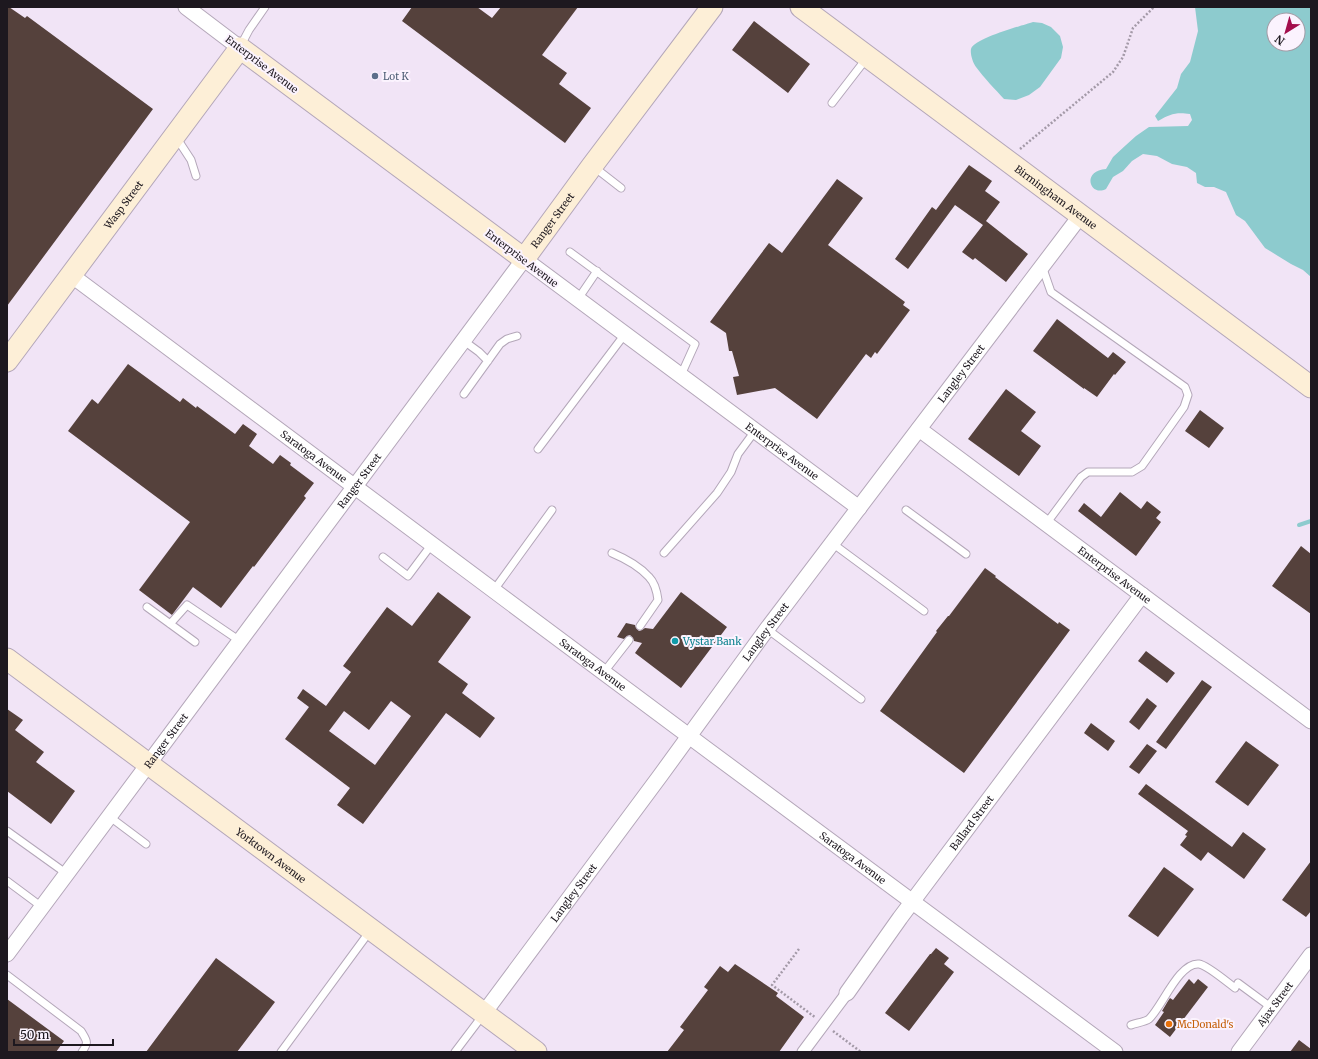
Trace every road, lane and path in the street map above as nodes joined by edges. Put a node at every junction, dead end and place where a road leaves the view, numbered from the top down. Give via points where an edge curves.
1 (186, 7) edge
2 (265, 7) edge
3 (712, 7) edge
4 (801, 7) edge
5 (1154, 7) edge
6 (240, 48) junction
7 (867, 57) junction
8 (832, 103) dead end
9 (175, 135) junction
10 (1017, 152) dead end
11 (592, 166) junction
12 (196, 176) dead end
13 (621, 188) dead end
14 (1081, 215) junction
15 (570, 252) dead end
16 (524, 259) junction
17 (1042, 266) junction
18 (597, 271) junction
19 (71, 275) junction
20 (578, 299) junction
21 (625, 334) junction
22 (517, 336) dead end
23 (464, 340) junction
24 (7, 361) edge
25 (488, 362) junction
26 (680, 376) junction
27 (1311, 387) edge
28 (464, 394) dead end
29 (919, 429) junction
30 (755, 431) junction
31 (538, 449) dead end
32 (355, 487) junction
33 (859, 508) junction
34 (552, 510) dead end
35 (906, 510) dead end
36 (1046, 524) junction
37 (832, 543) junction
38 (432, 544) junction
39 (612, 553) dead end
40 (664, 553) dead end
41 (966, 554) dead end
42 (383, 557) dead end
43 (494, 590) junction
44 (1142, 595) junction
45 (147, 607) dead end
46 (924, 611) dead end
47 (170, 624) junction
48 (640, 626) dead end
49 (767, 629) junction
50 (629, 640) dead end
51 (195, 642) dead end
52 (240, 642) junction
53 (7, 659) edge
54 (604, 672) junction
55 (860, 698) dead end
56 (1311, 721) edge
57 (689, 736) junction
58 (148, 765) junction
59 (110, 817) junction
60 (7, 831) edge
61 (146, 844) dead end
62 (67, 874) junction
63 (7, 881) edge
64 (913, 902) junction
65 (42, 907) junction
66 (372, 930) junction
67 (799, 949) dead end
68 (7, 954) edge
69 (1311, 955) edge
70 (7, 975) edge
71 (847, 993) joint
72 (1272, 1008) junction
73 (484, 1014) junction
74 (824, 1024) junction
75 (1132, 1025) dead end
76 (82, 1052) edge
77 (281, 1052) edge
78 (455, 1052) edge
79 (536, 1052) edge
80 (803, 1052) edge
81 (861, 1052) edge
82 (1115, 1052) edge
83 (1239, 1052) edge

1 - 6 street, Enterprise Avenue
2 - 6 lane
3 - 11 main road, Ranger Street
4 - 7 main road, Birmingham Avenue
5 - 10 path via 1133,28 1113,72
6 - 9 main road, Wasp Street
6 - 16 main road, Enterprise Avenue
7 - 8 lane
7 - 14 main road, Birmingham Avenue
9 - 12 lane via 192,160
9 - 19 main road, Wasp Street
11 - 13 lane
11 - 16 main road, Ranger Street
14 - 17 street, Langley Street
14 - 27 main road, Birmingham Avenue
15 - 18 lane
16 - 20 street, Enterprise Avenue
16 - 23 street, Ranger Street
17 - 29 street, Langley Street
17 - 36 lane via 1050,292 1185,387 1188,395 1184,407 1142,466 1132,472 1088,472 1081,477
18 - 20 lane
18 - 26 lane via 695,344
19 - 24 main road, Wasp Street
19 - 32 street, Saratoga Avenue
20 - 21 street, Enterprise Avenue
21 - 26 street, Enterprise Avenue
21 - 31 lane
22 - 25 lane via 500,344
23 - 25 lane
23 - 32 street, Ranger Street
25 - 28 lane
26 - 30 street, Enterprise Avenue
29 - 33 street, Langley Street
29 - 36 street, Enterprise Avenue
30 - 33 street, Enterprise Avenue
30 - 40 lane via 738,454 731,472 717,493
32 - 38 street, Saratoga Avenue
32 - 52 street, Ranger Street
33 - 37 street, Langley Street
34 - 43 lane
35 - 41 lane
36 - 44 street, Enterprise Avenue
37 - 46 lane
37 - 49 street, Langley Street
38 - 42 lane via 408,576
38 - 43 street, Saratoga Avenue
39 - 48 lane via 644,573 655,587 658,600
43 - 54 street, Saratoga Avenue
44 - 56 street, Enterprise Avenue
44 - 64 street, Ballard Street
45 - 47 lane
47 - 51 lane
47 - 52 lane via 188,606
49 - 55 lane
49 - 57 street, Langley Street
50 - 54 lane
52 - 58 street, Ranger Street
53 - 58 main road, Yorktown Avenue
54 - 57 street, Saratoga Avenue
57 - 64 street, Saratoga Avenue
57 - 73 street, Langley Street
58 - 59 street, Ranger Street
58 - 66 main road, Yorktown Avenue
59 - 61 lane
59 - 62 street, Ranger Street
60 - 62 lane
62 - 65 street, Ranger Street
63 - 65 lane
64 - 71 street, Ballard Street
64 - 82 street, Saratoga Avenue
65 - 68 street, Ranger Street
66 - 73 main road, Yorktown Avenue
66 - 77 lane
67 - 74 path via 772,985
69 - 72 street, Ajax Street
70 - 76 lane via 81,1031 87,1041
71 - 74 street, Ballard Street
72 - 75 lane via 1198,964 1190,965 1182,972 1148,1020
72 - 83 street, Ajax Street
73 - 78 lane, Langley Street
73 - 79 main road, Yorktown Avenue
74 - 80 street, Ballard Street
74 - 81 path

